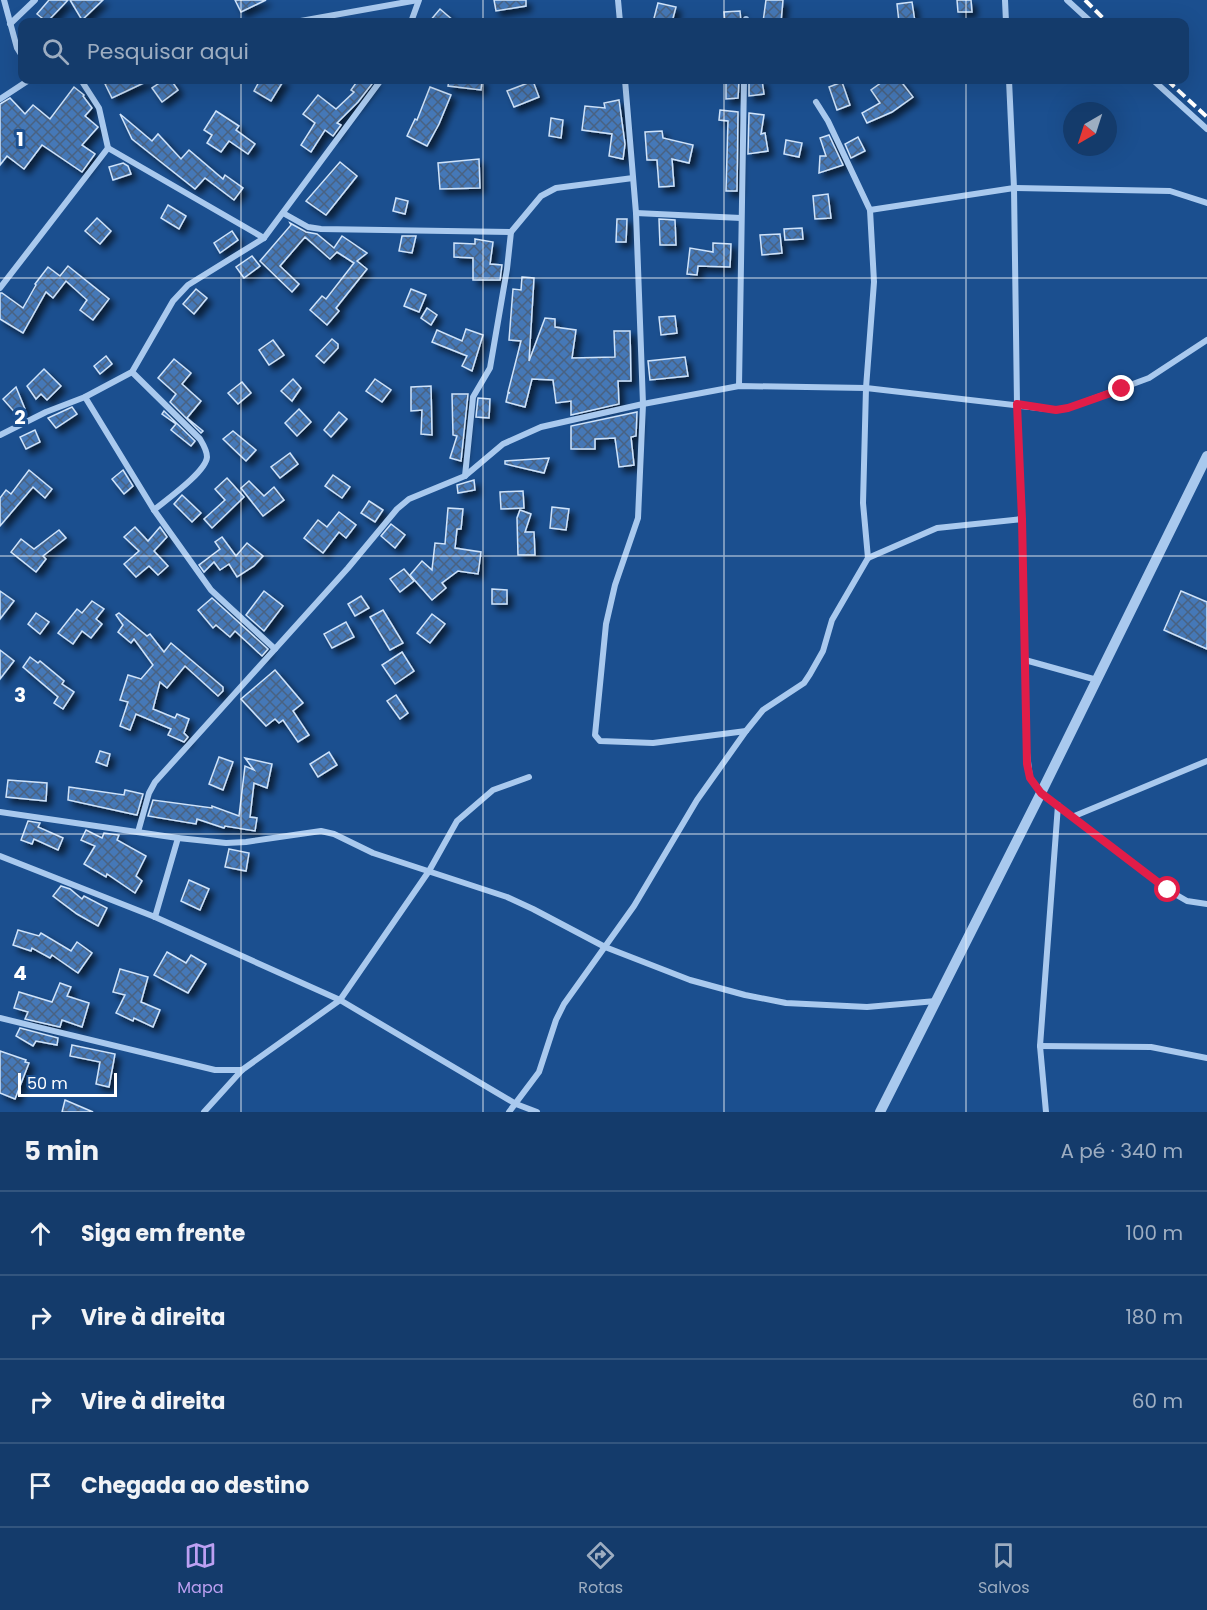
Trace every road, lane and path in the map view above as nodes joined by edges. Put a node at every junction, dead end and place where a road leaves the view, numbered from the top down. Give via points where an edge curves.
1 (4, 0) edge
2 (35, 0) edge
3 (419, 0) edge
4 (618, 0) edge
5 (1005, 0) edge
6 (1067, 0) edge
7 (318, 18) edge
8 (412, 18) edge
9 (620, 18) edge
10 (1006, 18) edge
11 (1087, 18) edge
12 (10, 24) junction
13 (18, 48) edge
14 (23, 84) edge
15 (84, 84) edge
16 (378, 84) edge
17 (625, 84) edge
18 (744, 84) edge
19 (1009, 84) edge
20 (1157, 84) edge
21 (0, 99) edge
22 (816, 102) dead end
23 (1207, 129) edge
24 (108, 148) junction
25 (633, 178) junction
26 (1014, 188) junction
27 (1207, 203) edge
28 (870, 210) junction
29 (283, 213) junction
30 (636, 213) junction
31 (741, 218) junction
32 (511, 232) junction
33 (264, 238) junction
34 (0, 288) edge
35 (1207, 340) edge
36 (132, 372) junction
37 (739, 386) junction
38 (866, 388) junction
39 (85, 397) junction
40 (643, 404) junction
41 (1017, 404) junction
42 (0, 435) edge
43 (1207, 456) edge
44 (465, 476) junction
45 (154, 510) junction
46 (1022, 519) junction
47 (868, 558) junction
48 (275, 649) junction
49 (1025, 660) junction
50 (1097, 680) junction
51 (746, 731) junction
52 (1207, 761) edge
53 (529, 777) dead end
54 (1041, 793) junction
55 (1058, 805) junction
56 (0, 812) edge
57 (1072, 817) junction
58 (138, 832) junction
59 (178, 838) junction
60 (0, 856) edge
61 (429, 871) junction
62 (1207, 904) edge
63 (155, 917) junction
64 (605, 947) junction
65 (340, 1000) junction
66 (937, 1001) junction
67 (0, 1018) edge
68 (1040, 1046) junction
69 (1207, 1058) edge
70 (242, 1071) junction
71 (516, 1104) junction
72 (204, 1112) edge
73 (508, 1112) edge
74 (537, 1112) edge
75 (880, 1112) edge
76 (1046, 1112) edge

1 - 12 street
2 - 12 street
3 - 7 street
3 - 8 street
4 - 9 street
5 - 10 street
6 - 11 street
12 - 13 street
14 - 21 street
15 - 24 street via 99,108
16 - 29 street
17 - 25 street
18 - 31 street
19 - 26 street
20 - 23 street
22 - 28 street
24 - 33 street
24 - 34 street
25 - 30 street
25 - 32 street via 556,188 541,196
26 - 27 street via 1170,191
26 - 28 street
26 - 41 street
28 - 38 street via 874,282
29 - 32 street via 308,227 321,229
29 - 33 street
30 - 31 street
30 - 40 street
31 - 37 street
32 - 44 street via 490,368 473,397
33 - 36 street via 188,285 173,301
35 - 41 street via 1149,378 1068,408
36 - 39 street
36 - 45 street via 206,449 207,458 201,470
37 - 38 street
37 - 40 street
38 - 41 street
38 - 47 street via 863,503
39 - 42 street
39 - 45 street
40 - 44 street via 541,427 503,444
40 - 51 street via 638,518 606,624 595,735 600,741 653,743
41 - 46 street
43 - 50 street
44 - 48 street via 409,499 397,509
45 - 48 street via 211,590
46 - 47 street via 937,528
46 - 49 street
47 - 51 street via 832,620 823,651 804,683 763,710
48 - 58 street via 156,782
49 - 50 street
49 - 54 street via 1027,764 1030,778
50 - 54 street
51 - 64 street via 697,800
52 - 57 street
53 - 61 street via 493,790 457,821
54 - 55 street
54 - 66 street
55 - 57 street
55 - 68 street
56 - 58 street
57 - 62 street via 1168,890 1187,901
58 - 59 street
59 - 61 street via 236,843 321,831
59 - 63 street
60 - 63 street
61 - 64 street via 507,897
61 - 65 street
63 - 65 street
64 - 66 street via 690,980 786,1003 867,1007
64 - 71 street via 564,1004 539,1072
65 - 70 street
65 - 71 street
66 - 75 street
67 - 70 street via 215,1070
68 - 69 street via 1151,1047
68 - 76 street
70 - 72 street
71 - 73 street
71 - 74 street

